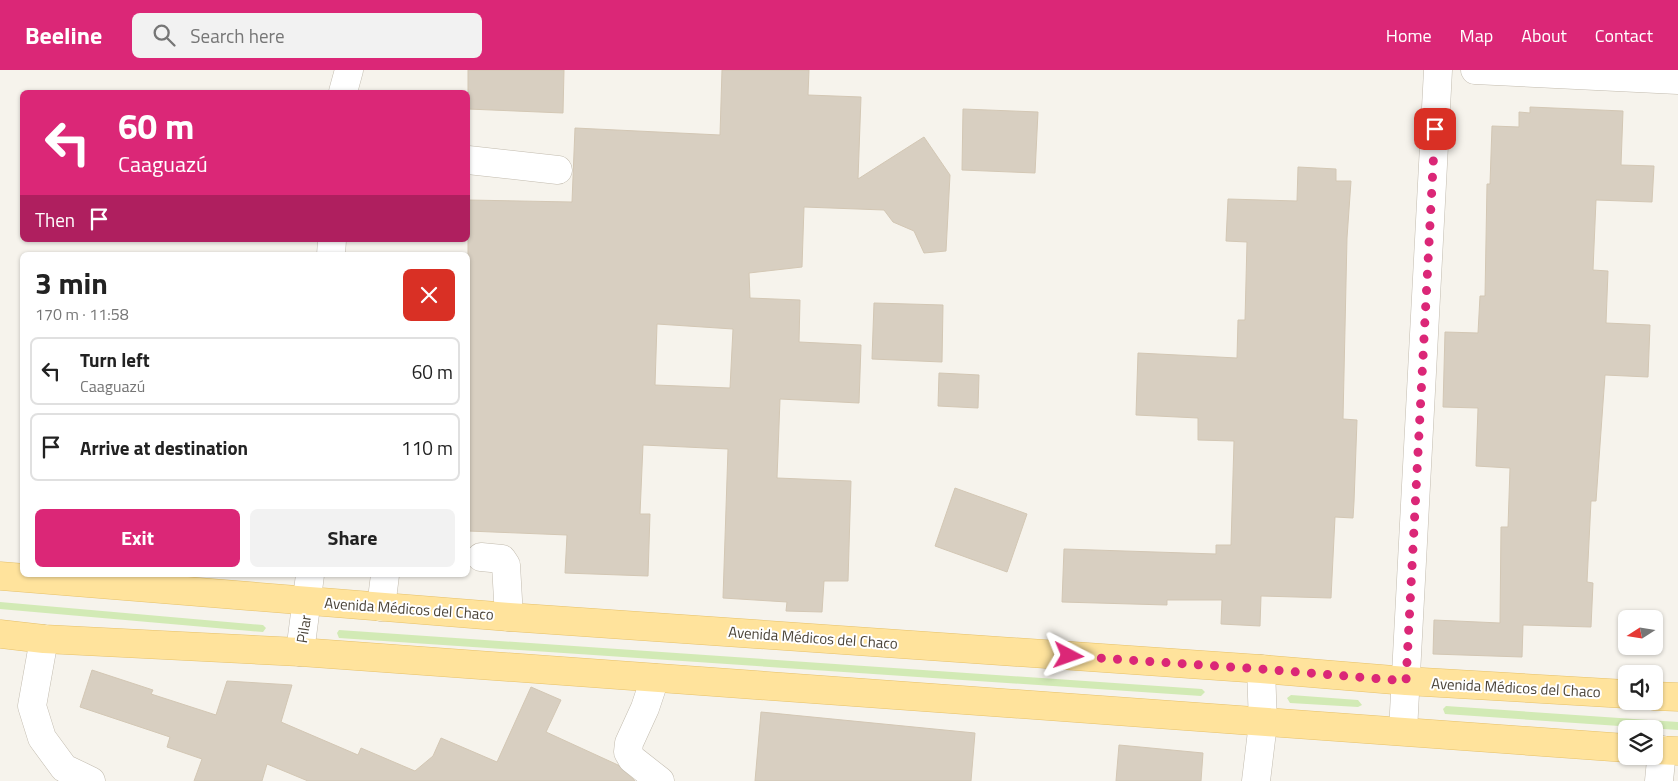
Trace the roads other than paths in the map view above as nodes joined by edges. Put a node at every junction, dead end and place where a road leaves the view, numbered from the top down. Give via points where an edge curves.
1 (349, 70) edge
2 (1438, 70) edge
3 (1475, 70) edge
4 (1678, 80) edge
5 (344, 90) edge
6 (470, 160) edge
7 (558, 170) dead end
8 (481, 557) dead end
9 (0, 576) edge
10 (310, 577) edge
11 (385, 577) edge
12 (308, 602) junction
13 (381, 607) junction
14 (509, 616) junction
15 (0, 634) edge
16 (44, 639) junction
17 (300, 652) junction
18 (1261, 669) junction
19 (655, 678) junction
20 (1406, 681) junction
21 (1618, 694) edge
22 (1663, 696) edge
23 (1678, 697) edge
24 (1263, 723) junction
25 (1403, 731) junction
26 (1618, 747) edge
27 (1665, 750) edge
28 (90, 781) edge
29 (660, 781) edge
30 (1256, 781) edge
31 (1659, 781) edge

1 - 5 street
2 - 20 street
3 - 4 street
6 - 7 street
8 - 14 street via 502,559 506,565
9 - 12 main road, Avenida Médicos del Chaco
10 - 12 street, Pilar
11 - 13 street
12 - 13 main road, Avenida Médicos del Chaco
12 - 17 street, Pilar
13 - 14 main road, Avenida Médicos del Chaco
14 - 18 main road, Avenida Médicos del Chaco
15 - 16 main road
16 - 17 main road
16 - 28 street via 32,706 42,738 64,768
17 - 19 main road
18 - 20 main road, Avenida Médicos del Chaco
18 - 24 street
19 - 24 main road
19 - 29 street via 628,752 632,759
20 - 21 main road, Avenida Médicos del Chaco
20 - 25 street
22 - 23 main road
24 - 25 main road
24 - 30 street
25 - 26 main road
27 - 31 street

